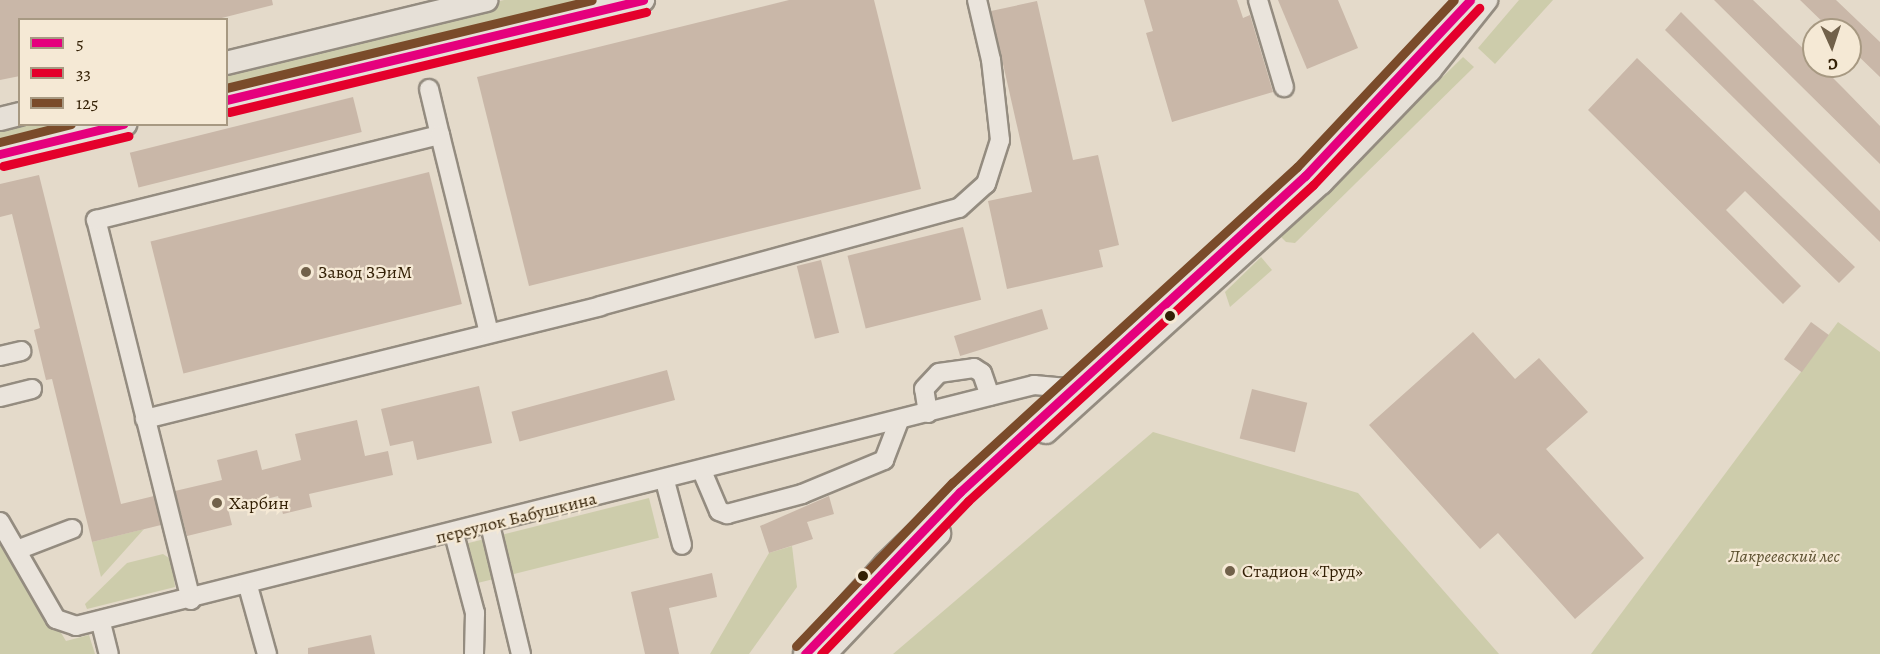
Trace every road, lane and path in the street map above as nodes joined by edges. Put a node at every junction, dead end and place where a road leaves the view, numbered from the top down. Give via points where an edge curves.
1 (482, 0) edge
2 (643, 0) edge
3 (976, 0) edge
4 (1258, 0) edge
5 (1470, 0) edge
6 (1486, 0) edge
7 (253, 57) junction
8 (228, 63) edge
9 (1284, 87) dead end
10 (429, 89) dead end
11 (262, 92) junction
12 (228, 100) edge
13 (18, 114) edge
14 (0, 118) edge
15 (117, 126) edge
16 (440, 135) junction
17 (0, 154) edge
18 (489, 333) junction
19 (21, 351) dead end
20 (0, 356) edge
21 (32, 389) dead end
22 (1077, 393) junction
23 (990, 396) junction
24 (0, 397) edge
25 (928, 413) junction
26 (146, 418) junction
27 (899, 421) junction
28 (702, 471) junction
29 (665, 481) junction
30 (0, 522) edge
31 (490, 525) junction
32 (72, 530) dead end
33 (454, 534) junction
34 (682, 545) dead end
35 (17, 550) junction
36 (249, 586) junction
37 (191, 600) junction
38 (101, 623) junction
39 (109, 654) edge
40 (267, 654) edge
41 (474, 654) edge
42 (521, 654) edge
43 (806, 654) edge
44 (825, 654) edge

1 - 7 main road
2 - 11 main road
3 - 18 lane via 991,60 999,140 986,184 959,208
4 - 9 lane
5 - 22 main road via 1305,176
6 - 22 main road via 1423,79 1321,183
7 - 8 main road
7 - 11 main road
10 - 16 lane
11 - 12 main road
13 - 14 main road
15 - 17 main road
16 - 18 lane
16 - 26 lane via 96,220
18 - 26 lane
19 - 20 lane
21 - 24 lane
22 - 23 lane, переулок Бабушкина via 1034,385
22 - 43 main road via 885,565
22 - 44 main road via 896,576
23 - 25 lane, переулок Бабушкина
23 - 25 lane via 982,373 974,368 939,373 924,389
25 - 27 lane, переулок Бабушкина
26 - 37 lane
27 - 28 lane, переулок Бабушкина
27 - 28 lane via 884,460 802,494 727,514 718,511
28 - 29 lane, переулок Бабушкина
29 - 31 lane, переулок Бабушкина
29 - 34 lane
30 - 35 lane, переулок Бабушкина
31 - 33 lane, переулок Бабушкина
31 - 42 lane
32 - 35 lane
33 - 36 lane, переулок Бабушкина
33 - 41 lane via 474,613
35 - 38 lane, переулок Бабушкина via 56,619 66,625
36 - 37 lane, переулок Бабушкина
36 - 40 lane
37 - 38 lane, переулок Бабушкина
38 - 39 lane

